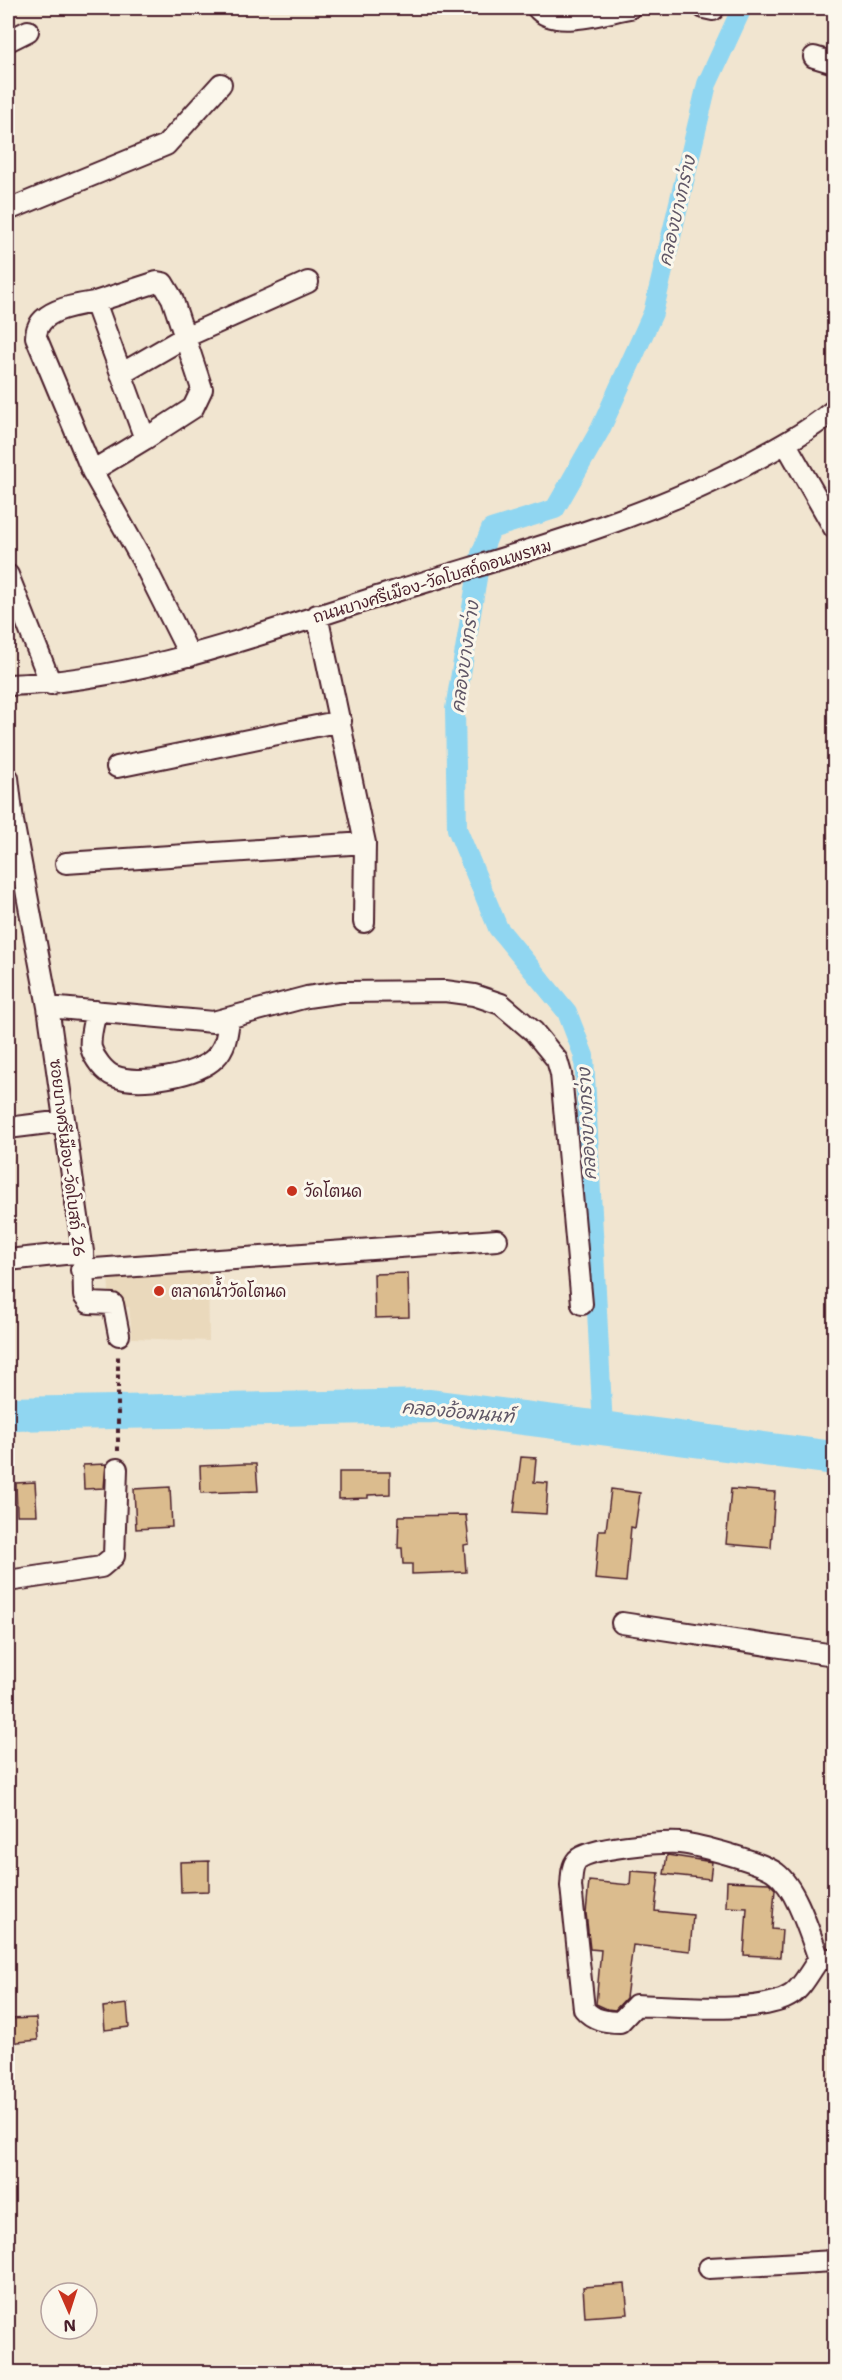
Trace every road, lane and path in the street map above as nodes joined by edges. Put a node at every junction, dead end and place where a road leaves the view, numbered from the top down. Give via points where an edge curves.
1 (537, 8) edge
2 (630, 8) edge
3 (28, 31) dead end
4 (8, 41) edge
5 (814, 57) dead end
6 (834, 63) edge
7 (221, 84) dead end
8 (8, 210) edge
9 (308, 282) dead end
10 (95, 302) junction
11 (185, 337) junction
12 (121, 374) junction
13 (834, 410) edge
14 (144, 439) junction
15 (786, 444) junction
16 (92, 471) junction
17 (834, 528) edge
18 (8, 574) edge
19 (317, 615) junction
20 (190, 656) junction
21 (51, 684) junction
22 (8, 685) edge
23 (341, 721) junction
24 (117, 767) dead end
25 (8, 778) edge
26 (365, 843) junction
27 (66, 863) dead end
28 (364, 922) dead end
29 (48, 1007) junction
30 (96, 1011) junction
31 (229, 1020) junction
32 (64, 1121) junction
33 (8, 1128) edge
34 (497, 1240) dead end
35 (8, 1260) edge
36 (82, 1261) junction
37 (582, 1304) dead end
38 (119, 1335) joint
39 (117, 1469) joint
40 (8, 1581) edge
41 (622, 1623) dead end
42 (834, 1655) edge
43 (827, 1959) edge
44 (834, 2261) edge
45 (709, 2268) dead end

1 - 2 street via 558,20
3 - 4 street
5 - 6 street
7 - 8 street via 166,145
9 - 11 street
10 - 11 street via 150,283 163,283
10 - 12 street
10 - 16 street via 58,310 36,331
11 - 12 street
11 - 14 street via 200,378 198,401
12 - 14 street
13 - 15 street, ถนนบางศรีเมือง-วัดโบสถ์ดอนพรหม
14 - 16 street
15 - 17 street
15 - 19 street, ถนนบางศรีเมือง-วัดโบสถ์ดอนพรหม via 638,514
16 - 20 street
18 - 21 street
19 - 20 street, ถนนบางศรีเมือง-วัดโบสถ์ดอนพรหม
19 - 23 street
20 - 21 street, ถนนบางศรีเมือง-วัดโบสถ์ดอนพรหม
21 - 22 street, ถนนบางศรีเมือง-วัดโบสถ์ดอนพรหม
23 - 24 street
23 - 26 street
25 - 29 street, ซอยบางศรีเมือง-วัดโบสถ์ 26
26 - 27 street
26 - 28 street
29 - 30 street
29 - 32 street, ซอยบางศรีเมือง-วัดโบสถ์ 26
30 - 31 street via 213,1022
30 - 31 street via 91,1048 102,1067 113,1076 129,1080 199,1071 225,1044
31 - 37 street via 268,1006 342,992 445,991 474,995 501,1005 534,1032 557,1060 561,1074
32 - 33 street
32 - 36 street, ซอยบางศรีเมือง-วัดโบสถ์ 26
34 - 36 street, ซอยบางศรีเมือง-วัดโบสถ์ 26
35 - 36 street
36 - 38 street via 86,1301 113,1305
38 - 39 path
39 - 40 street via 114,1556 109,1563
41 - 42 street
43 - 43 street via 776,1872 680,1844 596,1852 579,1858 573,1867 571,1886 584,2009 597,2019 620,2022 636,2005 746,2007 780,2000 792,1994
44 - 45 street

